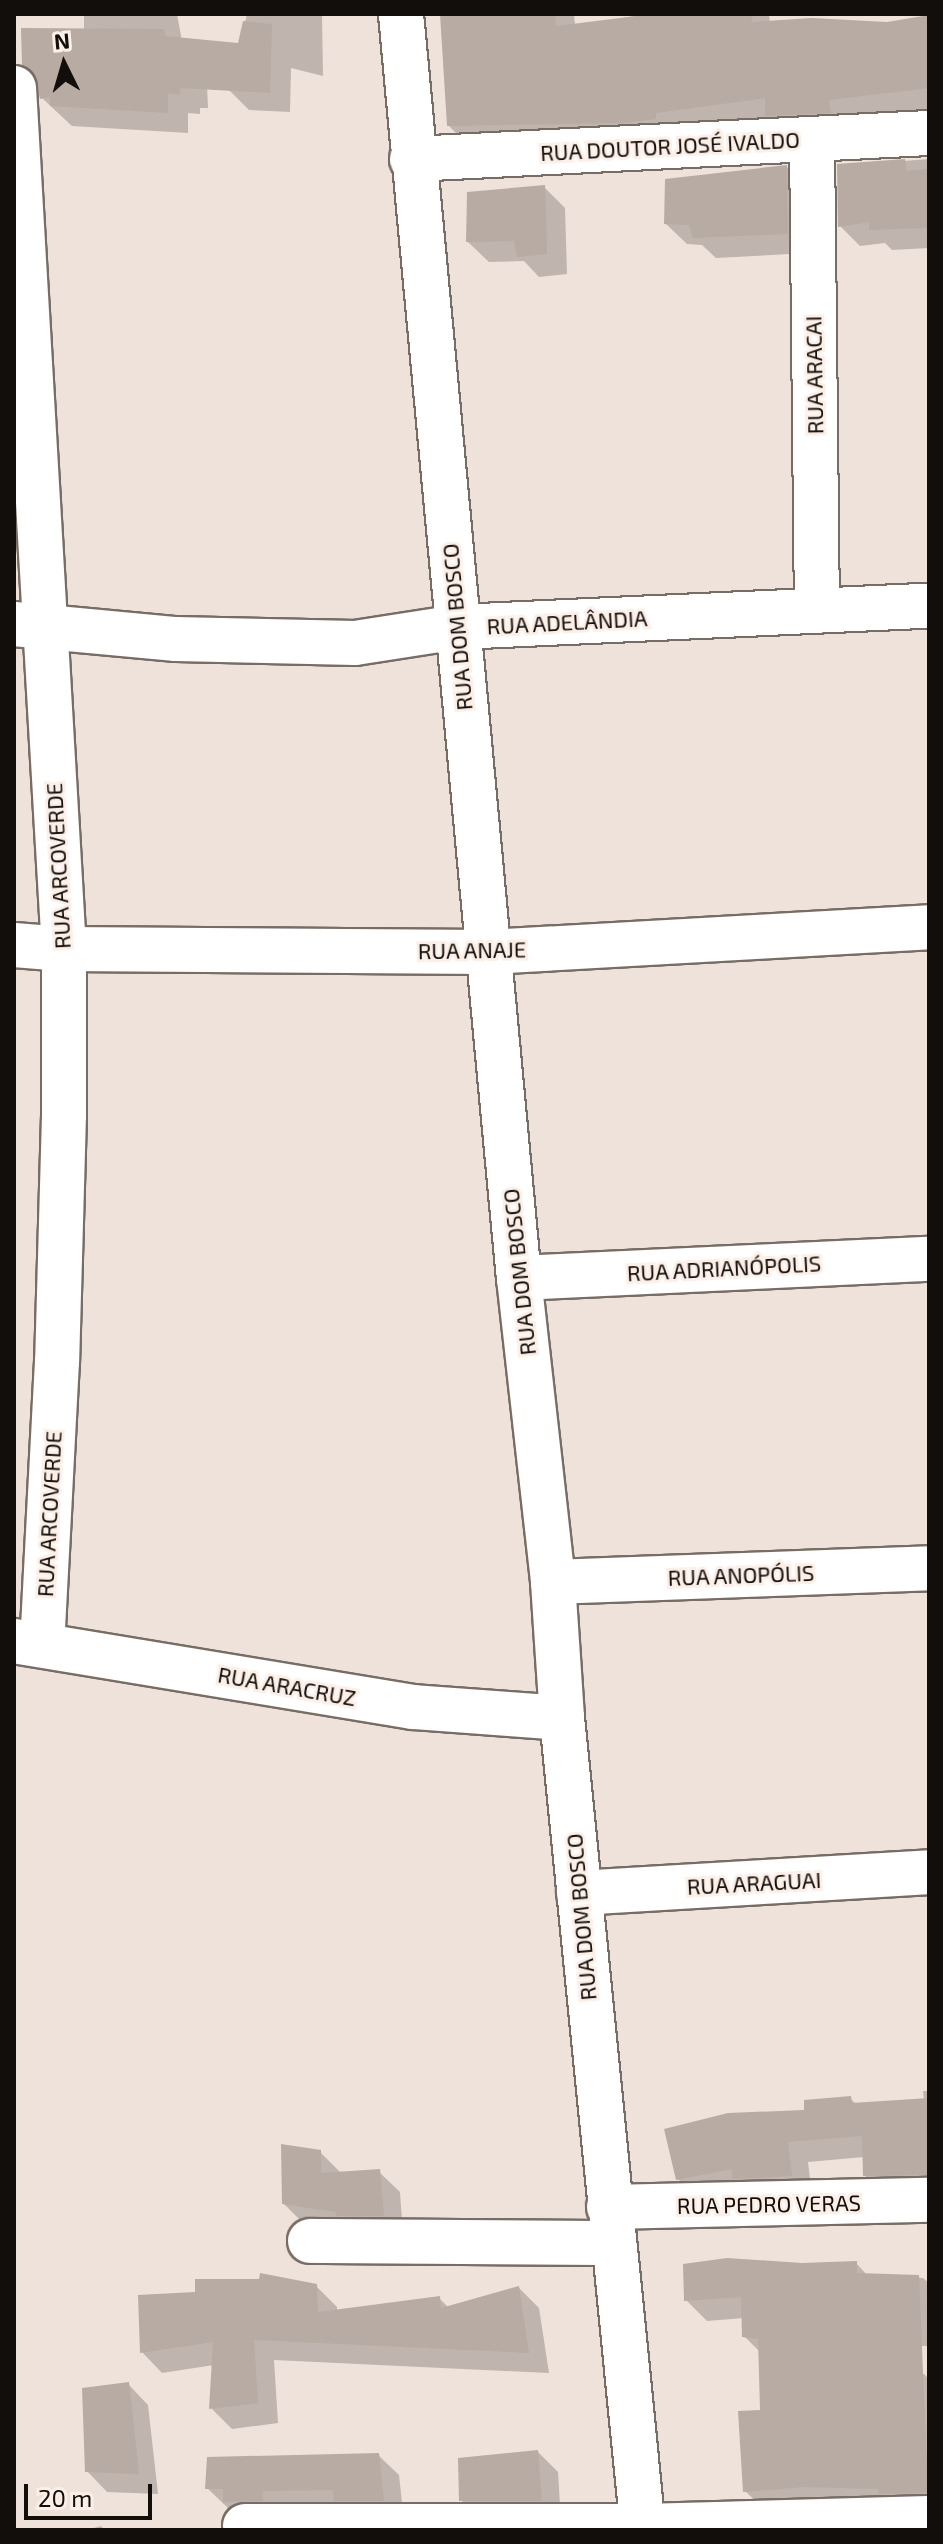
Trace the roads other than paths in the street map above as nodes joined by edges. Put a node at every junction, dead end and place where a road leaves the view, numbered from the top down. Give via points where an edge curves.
1 (401, 14) edge
2 (14, 88) edge
3 (929, 133) edge
4 (812, 139) junction
5 (412, 159) junction
6 (21, 320) edge
7 (929, 606) edge
8 (817, 611) junction
9 (28, 626) edge
10 (458, 627) junction
11 (929, 927) edge
12 (14, 945) edge
13 (64, 949) junction
14 (488, 952) junction
15 (929, 1259) edge
16 (519, 1278) junction
17 (929, 1568) edge
18 (553, 1582) junction
19 (28, 1643) edge
20 (562, 1718) junction
21 (929, 1872) edge
22 (579, 1893) junction
23 (929, 2200) edge
24 (611, 2225) junction
25 (310, 2241) dead end
26 (929, 2518) edge
27 (245, 2526) dead end
28 (643, 2528) edge

1 - 5 street, RUA DOM BOSCO
2 - 6 street, RUA ARCOVERDE
3 - 4 street, RUA DOUTOR JOSÉ IVALDO
4 - 5 street, RUA DOUTOR JOSÉ IVALDO
4 - 8 street, RUA ARACAI
5 - 10 street, RUA DOM BOSCO
6 - 9 street, RUA ARCOVERDE
7 - 8 street, RUA ADELÂNDIA
8 - 10 street, RUA ADELÂNDIA
9 - 10 street, RUA ADELÂNDIA via 176,639 355,643
9 - 13 street, RUA ARCOVERDE
10 - 14 street, RUA DOM BOSCO
11 - 14 street, RUA ANAJE
12 - 13 street, RUA ANAJE
13 - 14 street, RUA ANAJE
13 - 19 street, RUA ARCOVERDE via 58,1330
14 - 16 street, RUA DOM BOSCO
15 - 16 street, RUA ADRIANÓPOLIS
16 - 18 street, RUA DOM BOSCO
17 - 18 street, RUA ANOPÓLIS
18 - 20 street, RUA DOM BOSCO
19 - 20 street, RUA ARACRUZ via 413,1707
20 - 22 street, RUA DOM BOSCO
21 - 22 street, RUA ARAGUAI
22 - 24 street, RUA DOM BOSCO
23 - 24 street, RUA PEDRO VERAS
24 - 25 street, RUA PEDRO VERAS
24 - 28 street, RUA DOM BOSCO
26 - 28 street
27 - 28 street

